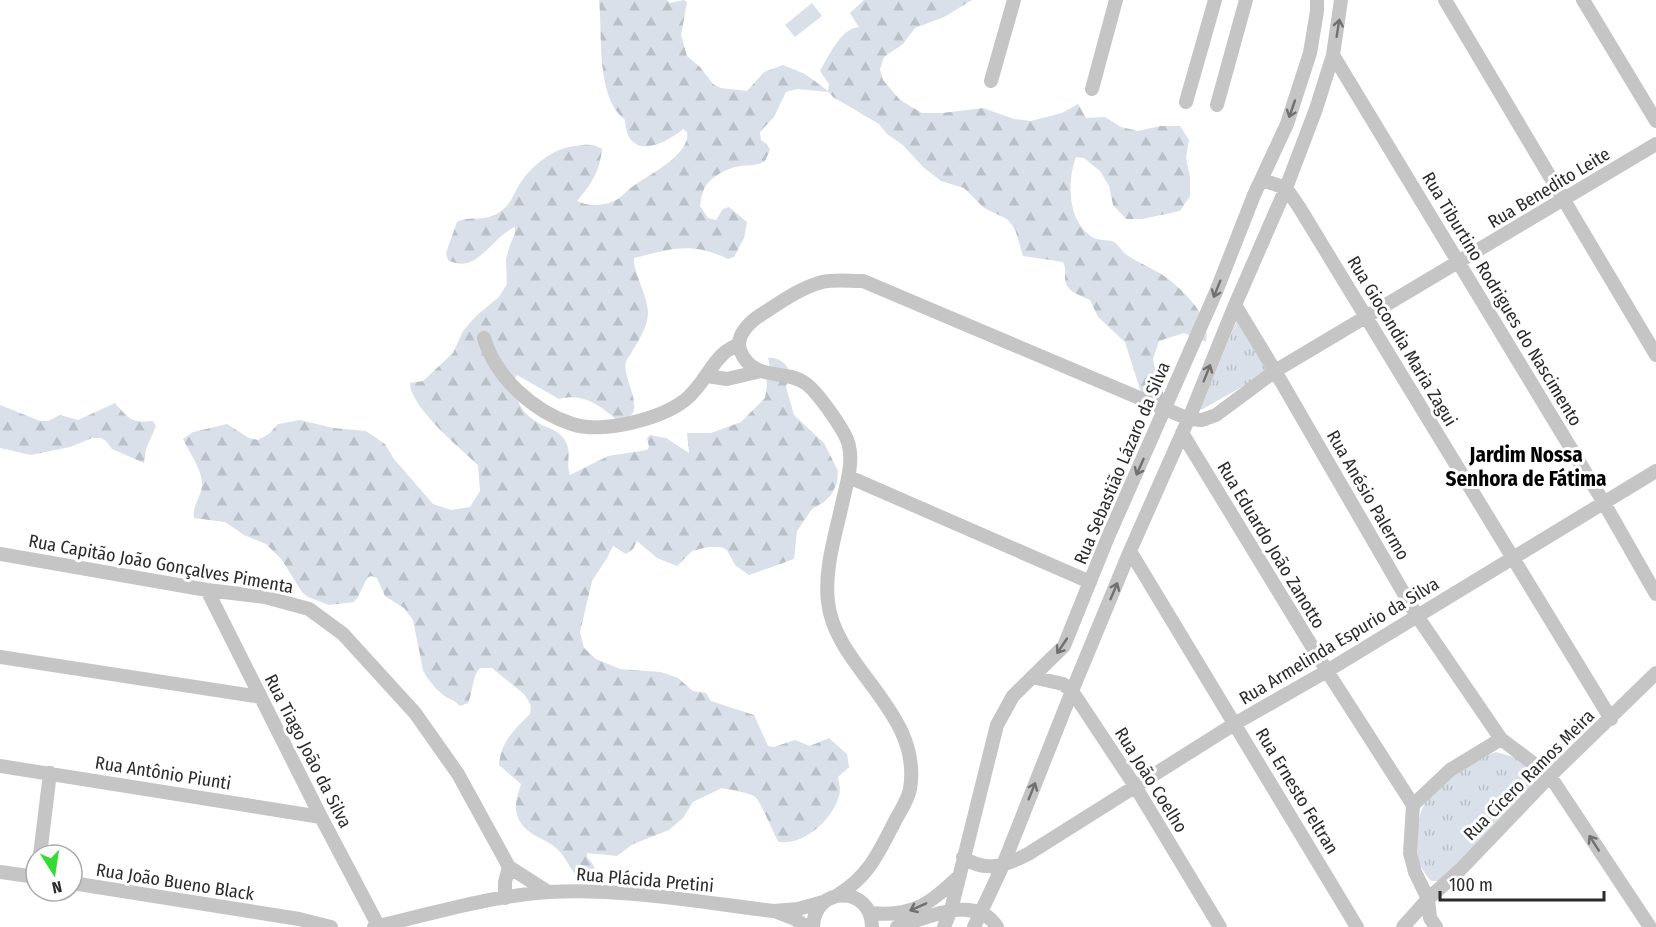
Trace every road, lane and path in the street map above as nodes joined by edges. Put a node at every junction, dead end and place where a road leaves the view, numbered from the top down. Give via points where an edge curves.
1 (1014, 0) edge
2 (1116, 0) edge
3 (1215, 0) edge
4 (1246, 0) edge
5 (1317, 0) edge
6 (1445, 0) edge
7 (1583, 0) edge
8 (1344, 2) edge
9 (1333, 55) junction
10 (991, 81) dead end
11 (1092, 89) dead end
12 (1186, 102) dead end
13 (1217, 105) dead end
14 (1656, 121) edge
15 (1656, 144) edge
16 (1262, 180) junction
17 (1286, 188) junction
18 (1564, 200) junction
19 (1460, 262) junction
20 (1235, 305) junction
21 (1367, 316) junction
22 (484, 338) dead end
23 (738, 344) junction
24 (1656, 355) edge
25 (761, 371) junction
26 (1275, 371) junction
27 (707, 375) junction
28 (1166, 405) junction
29 (1190, 415) junction
30 (1182, 433) junction
31 (1656, 471) edge
32 (849, 477) junction
33 (1604, 503) junction
34 (1130, 551) junction
35 (0, 554) edge
36 (1512, 559) junction
37 (1090, 582) junction
38 (207, 590) junction
39 (1656, 594) edge
40 (1417, 616) junction
41 (0, 657) edge
42 (1327, 671) junction
43 (1656, 673) edge
44 (1032, 677) junction
45 (1072, 691) junction
46 (261, 697) junction
47 (1611, 719) junction
48 (1236, 723) junction
49 (1501, 740) junction
50 (0, 766) edge
51 (50, 773) junction
52 (1550, 776) junction
53 (1135, 786) junction
54 (1413, 805) junction
55 (321, 817) junction
56 (1017, 830) junction
57 (41, 843) edge
58 (1042, 844) junction
59 (963, 857) junction
60 (1004, 865) junction
61 (509, 867) junction
62 (0, 872) edge
63 (24, 875) edge
64 (864, 875) junction
65 (957, 878) junction
66 (84, 885) edge
67 (548, 892) junction
68 (838, 895) junction
69 (505, 898) junction
70 (1428, 899) junction
71 (824, 902) junction
72 (772, 910) junction
73 (951, 910) junction
74 (980, 912) junction
75 (870, 915) edge
76 (273, 916) junction
77 (919, 924) edge
78 (286, 927) edge
79 (331, 927) edge
80 (377, 927) edge
81 (807, 927) edge
82 (813, 927) edge
83 (897, 927) edge
84 (944, 927) edge
85 (974, 927) edge
86 (998, 927) edge
87 (1220, 927) edge
88 (1357, 927) edge
89 (1403, 927) edge
90 (1436, 927) edge
91 (1650, 927) edge

1 - 10 street
2 - 11 street
3 - 12 street
4 - 13 street
5 -> 16 street, Rua Sebastião Lázaro da Silva via 1310,53 1287,124
6 - 18 street
7 - 14 street
9 -> 8 street
9 - 17 street
9 - 19 street, Rua Tiburtino Rodrigues do Nascimento
15 - 18 street, Rua Benedito Leite
16 - 17 street
16 -> 28 street, Rua Sebastião Lázaro da Silva
17 - 20 street
17 - 21 street, Rua Giocondia Maria Zagui
18 - 19 street, Rua Benedito Leite
18 - 24 street
19 - 21 street, Rua Benedito Leite
19 - 33 street, Rua Tiburtino Rodrigues do Nascimento
20 - 26 street, Rua Anésio Palermo
29 -> 20 street
21 - 26 street, Rua Benedito Leite
21 - 36 street, Rua Giocondia Maria Zagui
22 - 27 street via 499,371 535,406 573,425 609,427 648,419 685,400
23 - 25 street via 751,367
23 - 27 street via 723,353
23 - 28 street via 754,319 805,288 824,282 863,281
25 - 27 street via 727,379
25 - 32 street via 804,382 820,397 849,445
26 - 29 street, Rua Benedito Leite via 1216,415 1202,420
26 - 40 street, Rua Anésio Palermo
28 - 29 street
28 -> 37 street, Rua Sebastião Lázaro da Silva
29 - 30 street
30 - 34 street
30 - 42 street, Rua Eduardo João Zanotto
31 - 33 street, Rua Armelinda Espurio da Silva
32 - 37 street
32 - 64 street via 829,560 827,600 831,621 886,703 909,754 912,771 910,791
33 - 36 street, Rua Armelinda Espurio da Silva
33 - 39 street, Rua Tiburtino Rodrigues do Nascimento
45 -> 34 street
34 - 48 street, Rua Ernesto Feltran
35 - 38 street, Rua Capitão João Gonçalves Pimenta
36 - 40 street, Rua Armelinda Espurio da Silva
36 - 47 street, Rua Giocondia Maria Zagui
37 -> 44 street, Rua Sebastião Lázaro da Silva via 1064,646
38 - 46 street, Rua Tiago João da Silva
38 - 61 street, Rua Capitão João Gonçalves Pimenta via 265,597 309,609 343,634 441,747
40 - 42 street, Rua Armelinda Espurio da Silva
40 - 49 street, Rua Anésio Palermo
41 - 46 street
42 - 48 street, Rua Armelinda Espurio da Silva
42 - 54 street, Rua Eduardo João Zanotto
43 - 47 street, Rua Cícero Ramos Meira
44 - 45 street via 1062,684
44 - 59 street, Rua Sebastião Lázaro da Silva via 1013,696 997,726
45 - 53 street, Rua João Coelho
56 -> 45 street
46 - 55 street, Rua Tiago João da Silva
47 - 52 street, Rua Cícero Ramos Meira
48 - 53 street, Rua Armelinda Espurio da Silva
48 - 88 street, Rua Ernesto Feltran
49 - 52 street, Rua Anésio Palermo
49 - 54 street via 1450,770
50 - 51 street, Rua Antônio Piunti
51 - 55 street, Rua Antônio Piunti
51 - 57 street
52 - 70 street, Rua Cícero Ramos Meira
91 -> 52 street
53 - 58 street, Rua Armelinda Espurio da Silva
53 - 87 street, Rua João Coelho
54 - 70 street via 1410,853
55 - 80 street, Rua Tiago João da Silva
56 - 58 street via 1025,839
56 - 60 street
58 - 60 street, Rua Armelinda Espurio da Silva
59 - 60 street via 982,867
59 - 65 street, Rua Sebastião Lázaro da Silva
60 - 74 street
61 - 67 street
61 - 69 street
62 - 63 street
64 - 68 street, Rua Plácida Pretini
64 - 75 street
65 - 73 street, Rua Sebastião Lázaro da Silva
65 -> 75 street via 940,895 910,911
66 - 76 street, Rua João Bueno Black
67 - 69 street, Rua Plácida Pretini
67 - 72 street, Rua Plácida Pretini via 602,892
68 - 71 street, Rua Plácida Pretini
68 - 75 street via 854,897
69 - 80 street, Rua Plácida Pretini
70 - 89 street, Rua Cícero Ramos Meira
70 - 90 street via 1430,918
71 - 72 street, Rua Plácida Pretini
71 - 82 street via 814,916
72 - 81 street, Rua Plácida Pretini
73 - 74 street
73 - 77 street
73 - 84 street, Rua Sebastião Lázaro da Silva
74 - 85 street
74 - 86 street
76 - 78 street, Rua João Bueno Black
76 - 79 street, Rua João Bueno Black
77 - 83 street

